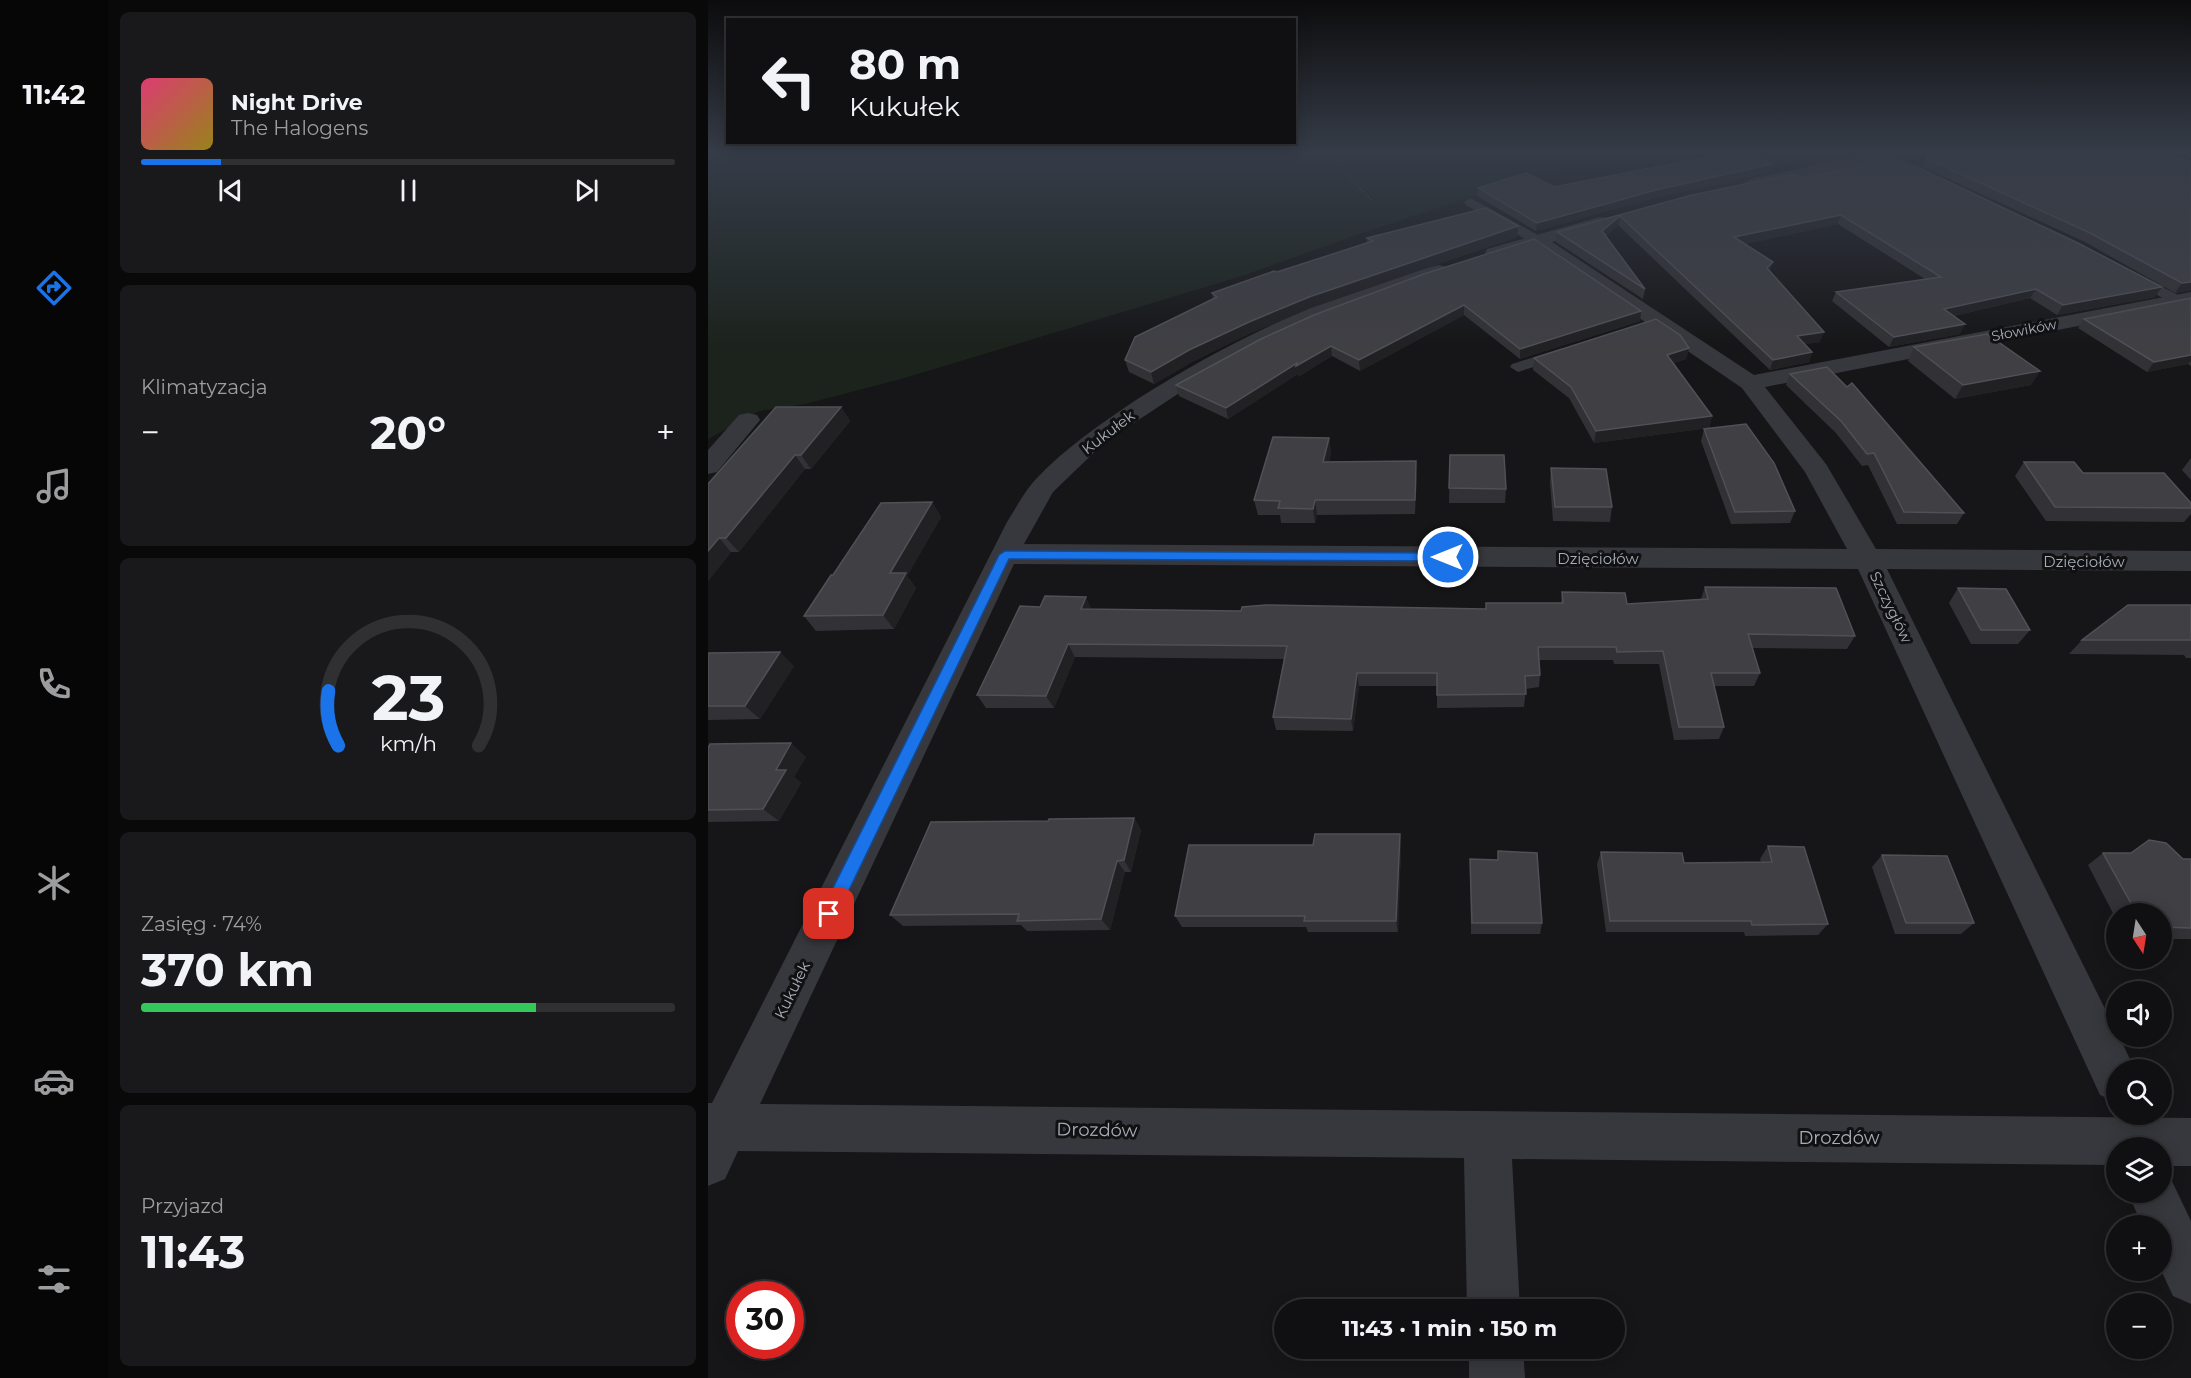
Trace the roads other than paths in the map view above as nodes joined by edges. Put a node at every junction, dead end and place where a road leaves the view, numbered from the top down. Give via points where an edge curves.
1 (1497, 217) edge
2 (1613, 218) edge
3 (1537, 240) junction
4 (2118, 268) edge
5 (2184, 299) edge
6 (1659, 322) junction
7 (1638, 329) edge
8 (1583, 346) edge
9 (1518, 367) dead end
10 (1750, 383) junction
11 (748, 420) dead end
12 (708, 465) edge
13 (1005, 555) junction
14 (1868, 560) junction
15 (2191, 561) edge
16 (2106, 1059) edge
17 (1487, 1134) junction
18 (2136, 1134) edge
19 (714, 1139) edge
20 (2191, 1142) edge
21 (2157, 1203) edge
22 (2191, 1278) edge
23 (1494, 1299) edge
24 (1496, 1359) edge
25 (1497, 1378) edge

1 - 3 lane
2 - 3 street, Kukułek
3 - 6 street, Szczygłów
3 - 13 street, Kukułek via 1354,299 1269,335 1188,377 1096,436 1043,488
4 - 5 lane
5 - 10 street, Słowików
6 - 7 lane
6 - 10 street, Szczygłów
8 - 9 lane
10 - 14 street, Szczygłów via 1817,470
11 - 12 street
13 - 14 street, Dzięciołów
13 - 19 street, Kukułek
14 - 15 street, Dzięciołów
14 - 16 street, Szczygłów
17 - 18 street, Drozdów
17 - 19 street, Drozdów
17 - 23 street
18 - 20 street, Drozdów
21 - 22 street
24 - 25 street

